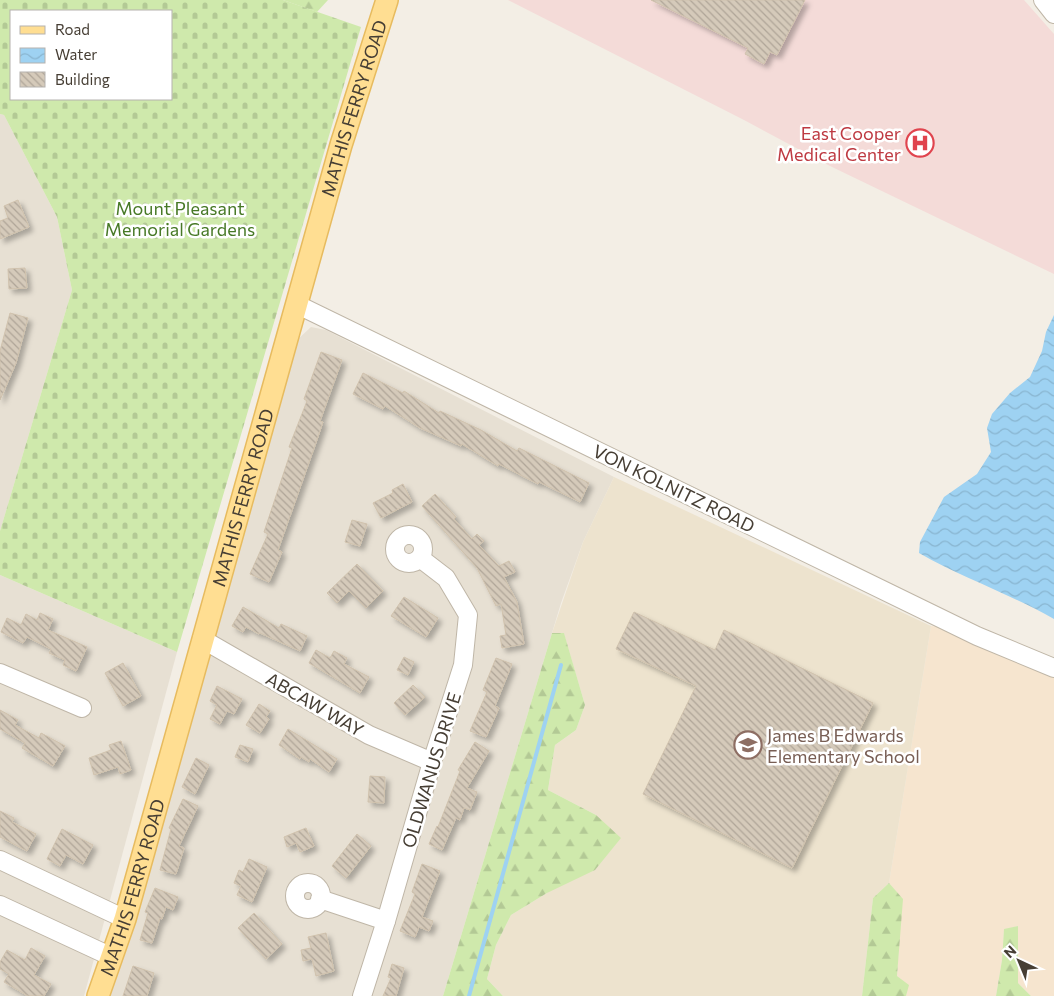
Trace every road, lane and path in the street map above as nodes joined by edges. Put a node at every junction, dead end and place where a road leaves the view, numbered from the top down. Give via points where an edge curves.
1 (387, 0) edge
2 (1042, 0) edge
3 (1054, 14) edge
4 (296, 304) junction
5 (420, 558) dead end
6 (202, 639) junction
7 (1054, 668) edge
8 (0, 673) edge
9 (82, 708) dead end
10 (432, 762) junction
11 (0, 860) edge
12 (320, 899) dead end
13 (0, 905) edge
14 (125, 919) junction
15 (386, 921) junction
16 (112, 957) junction
17 (98, 996) edge
18 (362, 996) edge

1 - 4 main road, MATHIS FERRY ROAD
2 - 3 street
4 - 6 main road, MATHIS FERRY ROAD
4 - 7 street, VON KOLNITZ ROAD via 977,636
5 - 10 street, OLDWANUS DRIVE via 446,578 468,615 463,665
6 - 10 street, ABCAW WAY via 370,735
6 - 14 main road, MATHIS FERRY ROAD
8 - 9 street
10 - 15 street, OLDWANUS DRIVE
11 - 14 street
12 - 15 street
13 - 16 street
14 - 16 main road, MATHIS FERRY ROAD
15 - 18 street, OLDWANUS DRIVE
16 - 17 main road, MATHIS FERRY ROAD

